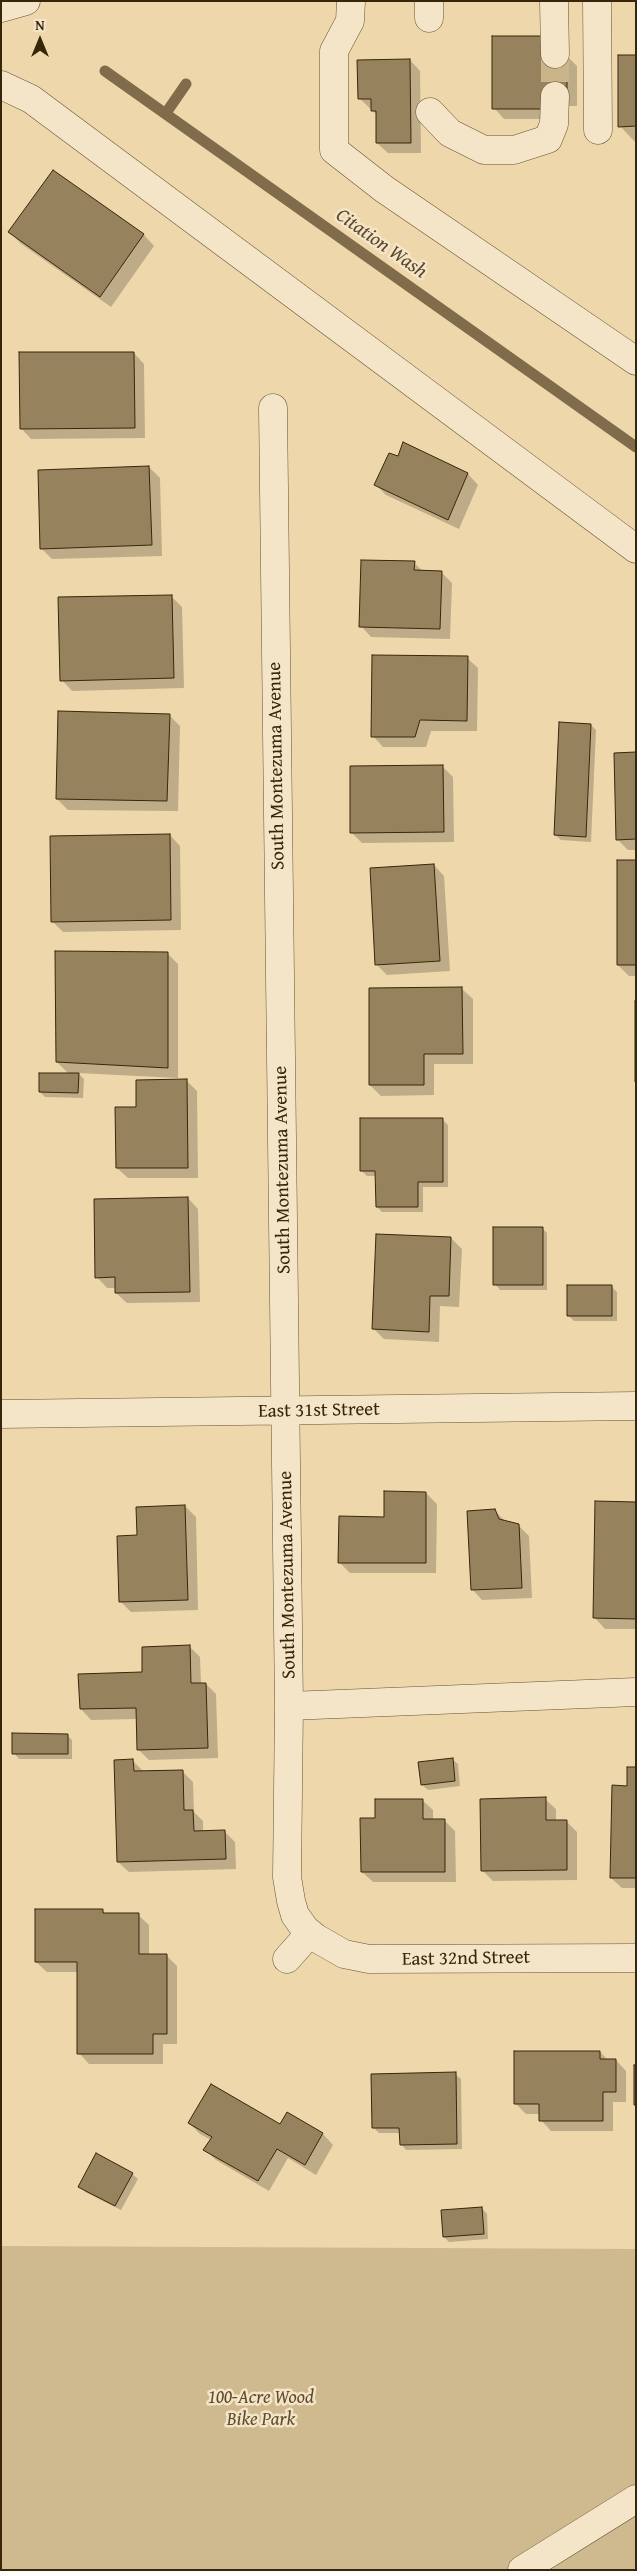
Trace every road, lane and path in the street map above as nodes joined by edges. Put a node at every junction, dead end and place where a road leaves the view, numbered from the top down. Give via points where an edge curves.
1 (26, 1) edge
2 (351, 1) edge
3 (554, 1) edge
4 (597, 1) edge
5 (1, 8) edge
6 (554, 54) tunnel mouth
7 (1, 85) edge
8 (554, 96) tunnel mouth
9 (430, 112) dead end
10 (598, 130) dead end
11 (636, 361) edge
12 (273, 408) dead end
13 (636, 549) edge
14 (636, 1406) edge
15 (286, 1411) junction
16 (1, 1414) edge
17 (636, 1692) edge
18 (289, 1706) junction
19 (307, 1931) junction
20 (636, 1958) edge
21 (287, 1959) dead end
22 (636, 2499) edge
23 (522, 2570) edge

1 - 5 street
2 - 11 street via 350,21 334,51 334,150 384,189
3 - 6 street
4 - 10 street
7 - 13 street via 39,105
8 - 9 street via 554,124 548,139 514,150 484,150 450,133
12 - 15 street, South Montezuma Avenue
14 - 15 street, East 31st Street
15 - 16 street, East 31st Street
15 - 18 street, South Montezuma Avenue
17 - 18 street
18 - 19 street, South Montezuma Avenue via 287,1878 295,1915
19 - 20 street, East 32nd Street via 344,1954 369,1959
19 - 21 street
22 - 23 street

